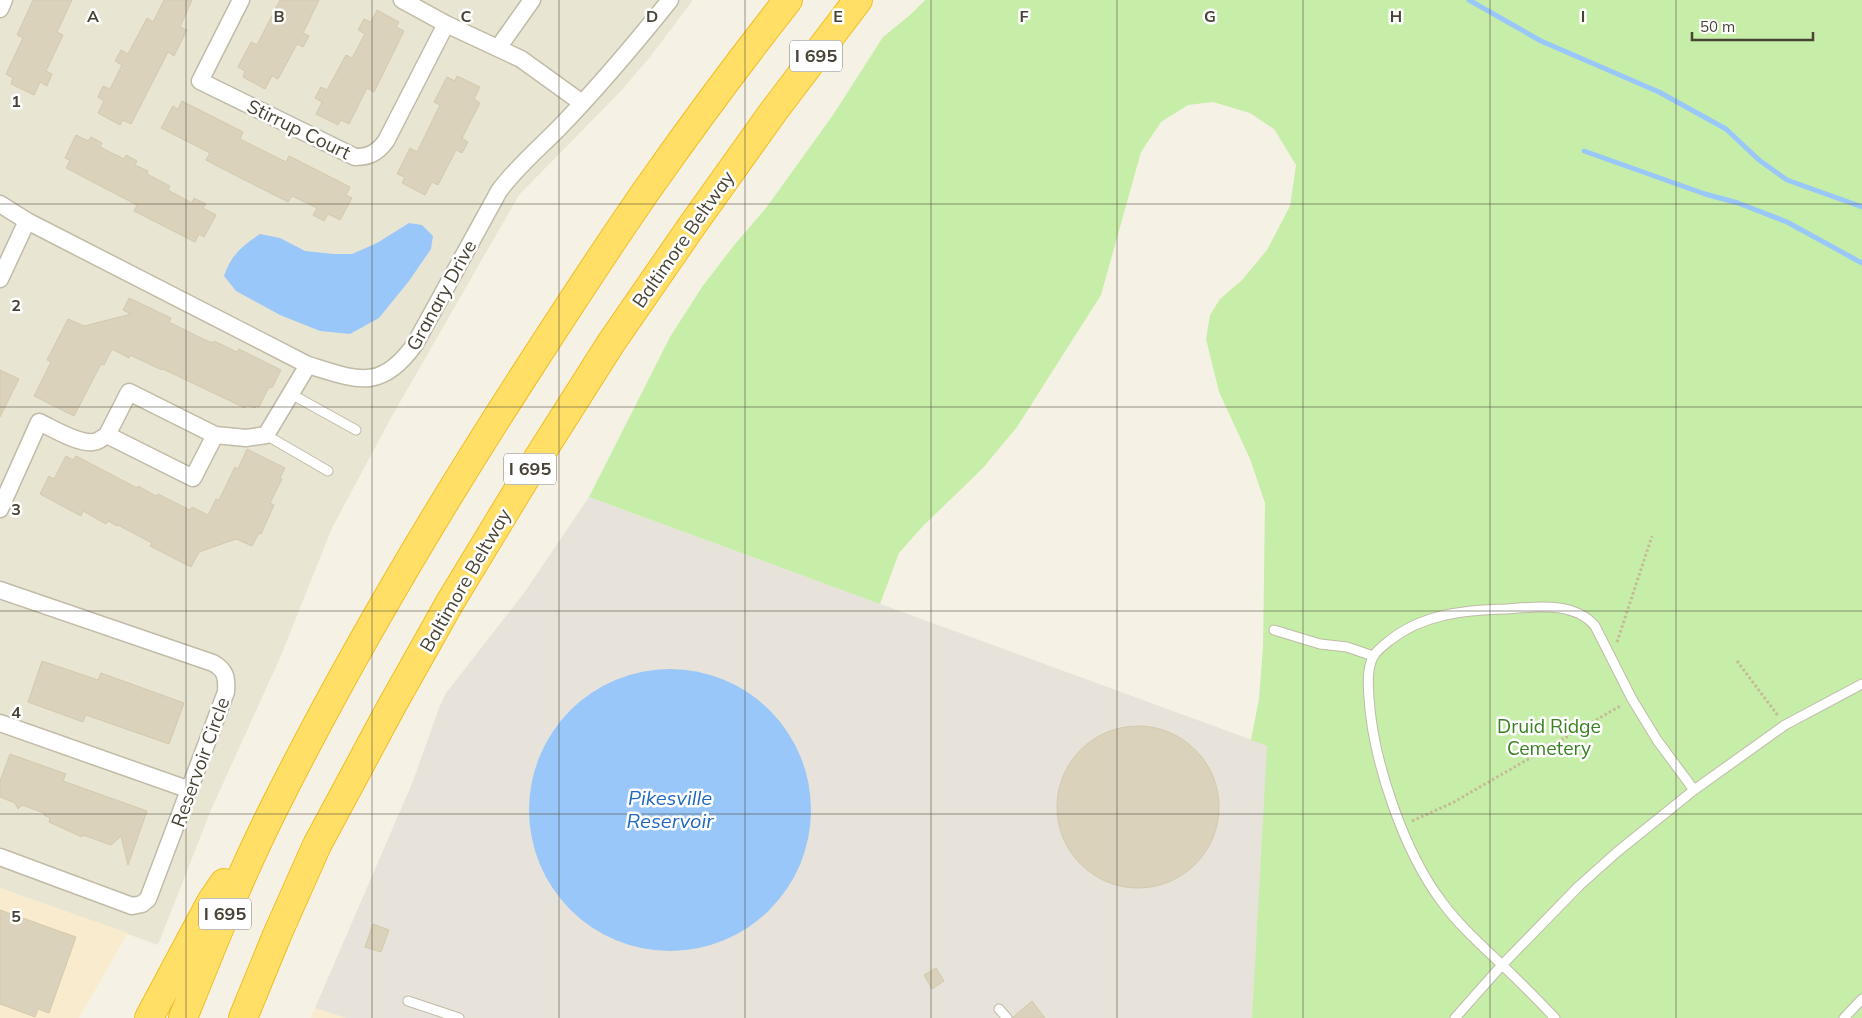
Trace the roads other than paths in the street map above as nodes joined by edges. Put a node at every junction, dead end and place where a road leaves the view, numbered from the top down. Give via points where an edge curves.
1 (4, 0) edge
2 (241, 0) edge
3 (402, 0) edge
4 (532, 0) edge
5 (670, 0) edge
6 (775, 0) edge
7 (788, 0) edge
8 (858, 0) edge
9 (878, 0) edge
10 (0, 9) edge
11 (446, 24) junction
12 (498, 48) junction
13 (726, 80) junction
14 (582, 103) junction
15 (773, 112) junction
16 (0, 204) edge
17 (27, 221) junction
18 (0, 279) edge
19 (308, 365) junction
20 (291, 394) junction
21 (356, 430) dead end
22 (107, 435) junction
23 (215, 435) junction
24 (266, 435) junction
25 (328, 471) dead end
26 (0, 509) edge
27 (0, 590) edge
28 (1274, 630) dead end
29 (1373, 656) junction
30 (1862, 684) edge
31 (0, 723) edge
32 (190, 790) junction
33 (1694, 790) junction
34 (272, 812) junction
35 (317, 845) junction
36 (0, 857) edge
37 (1502, 965) junction
38 (1862, 1000) edge
39 (408, 1001) dead end
40 (1000, 1009) dead end
41 (149, 1018) edge
42 (182, 1018) edge
43 (243, 1018) edge
44 (263, 1018) edge
45 (459, 1018) edge
46 (1007, 1018) edge
47 (1455, 1018) edge
48 (1555, 1018) edge
49 (1844, 1018) edge

1 - 10 street
2 - 11 street, Stirrup Court via 200,82 354,157 368,156 386,141
3 - 11 street
4 - 12 street
5 - 14 street, Granary Drive
6 - 13 highway
7 - 13 highway, I 695
8 - 15 highway, Baltimore Beltway / I 695
9 - 15 highway
11 - 12 street
12 - 14 street via 521,59
13 - 34 highway, I 695 via 648,188 481,443 345,672
14 - 19 street, Granary Drive via 515,170 499,191 415,344 395,368 365,379
15 - 35 highway, Baltimore Beltway / I 695 via 622,328 526,477 449,604
16 - 17 street, Granary Drive
17 - 18 street
17 - 19 street, Granary Drive
19 - 20 street
20 - 21 lane
20 - 24 street
22 - 23 street via 193,478
22 - 23 street via 128,392
22 - 26 street via 91,443 39,422
23 - 24 street via 246,438
24 - 25 lane
27 - 32 street, Reservoir Circle via 221,667 226,674 226,692
28 - 29 lane
29 - 33 lane via 1396,635 1414,625 1470,610 1555,608 1581,613 1595,626 1632,700
29 - 37 lane via 1368,682 1371,723 1378,758 1401,825 1441,901 1456,921
30 - 33 lane via 1785,725
31 - 32 street
32 - 36 street, Reservoir Circle via 148,899 142,904 132,906
33 - 37 lane via 1579,886
34 - 41 highway via 211,902
34 - 42 highway, I 695
35 - 43 highway, Baltimore Beltway / I 695
35 - 44 highway
37 - 47 lane
37 - 48 lane
38 - 49 lane
39 - 45 lane
40 - 46 lane

